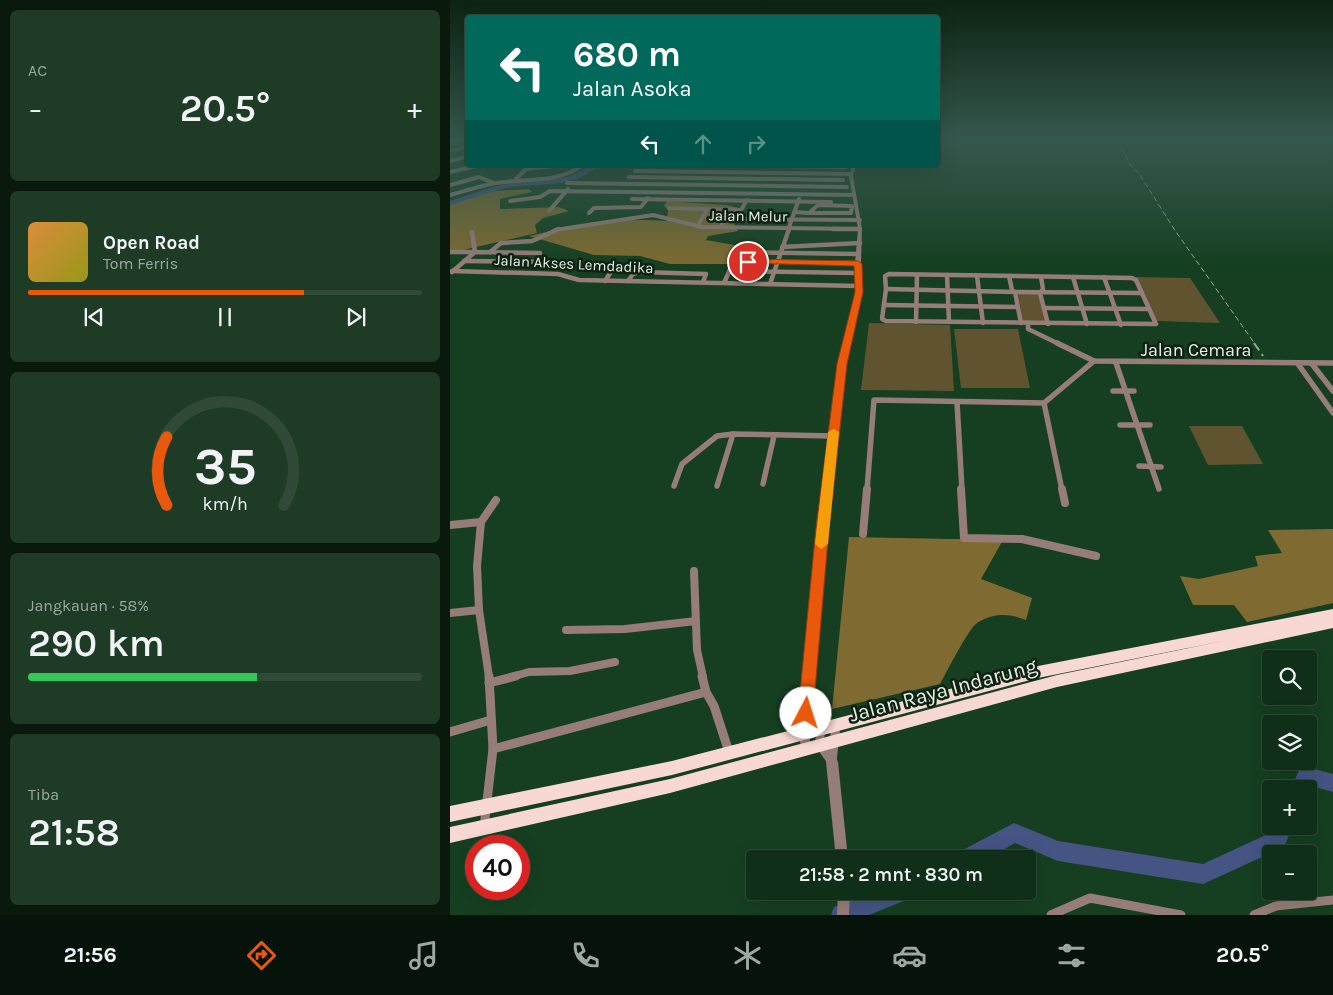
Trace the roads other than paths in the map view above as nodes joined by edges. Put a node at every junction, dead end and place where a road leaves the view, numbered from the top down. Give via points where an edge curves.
1 (494, 183) edge
2 (567, 183) dead end
3 (574, 183) junction
4 (755, 183) edge
5 (805, 183) edge
6 (844, 183) edge
7 (850, 183) edge
8 (623, 184) junction
9 (658, 185) junction
10 (706, 185) junction
11 (754, 186) junction
12 (804, 186) junction
13 (450, 189) edge
14 (566, 191) junction
15 (617, 192) junction
16 (653, 192) junction
17 (702, 193) junction
18 (751, 193) junction
19 (801, 194) junction
20 (452, 195) edge
21 (854, 195) junction
22 (632, 199) dead end
23 (648, 199) junction
24 (697, 200) junction
25 (510, 201) dead end
26 (746, 201) junction
27 (798, 202) junction
28 (831, 202) dead end
29 (669, 208) dead end
30 (686, 208) junction
31 (708, 209) junction
32 (731, 210) junction
33 (549, 211) dead end
34 (794, 212) junction
35 (589, 213) dead end
36 (808, 213) junction
37 (680, 216) dead end
38 (740, 219) dead end
39 (792, 220) junction
40 (699, 223) dead end
41 (722, 224) dead end
42 (860, 225) junction
43 (789, 228) junction
44 (472, 232) dead end
45 (860, 243) junction
46 (782, 247) junction
47 (450, 252) edge
48 (474, 252) junction
49 (490, 252) junction
50 (540, 253) dead end
51 (781, 253) junction
52 (858, 254) junction
53 (733, 261) junction
54 (463, 262) junction
55 (560, 262) dead end
56 (778, 262) junction
57 (450, 263) edge
58 (858, 264) junction
59 (614, 267) dead end
60 (729, 271) junction
61 (774, 272) junction
62 (451, 273) edge
63 (858, 273) junction
64 (917, 275) junction
65 (947, 275) junction
66 (977, 276) junction
67 (1009, 276) junction
68 (1041, 277) junction
69 (1073, 277) junction
70 (1104, 277) junction
71 (605, 281) junction
72 (628, 281) junction
73 (703, 282) junction
74 (724, 283) junction
75 (770, 284) junction
76 (859, 286) junction
77 (886, 289) junction
78 (917, 290) junction
79 (948, 291) junction
80 (980, 292) junction
81 (1015, 292) junction
82 (1040, 293) junction
83 (1077, 293) junction
84 (1109, 293) junction
85 (1142, 294) junction
86 (884, 305) junction
87 (917, 305) junction
88 (948, 306) junction
89 (981, 307) junction
90 (1017, 307) junction
91 (1044, 308) junction
92 (1082, 308) junction
93 (1115, 309) junction
94 (1149, 309) junction
95 (916, 322) junction
96 (949, 322) junction
97 (983, 323) junction
98 (1021, 323) junction
99 (1028, 324) junction
100 (1048, 324) junction
101 (1087, 324) junction
102 (1121, 325) junction
103 (1094, 361) junction
104 (1116, 363) junction
105 (1333, 363) edge
106 (1298, 364) junction
107 (1312, 364) junction
108 (1113, 391) dead end
109 (1125, 391) junction
110 (1134, 391) dead end
111 (1333, 391) edge
112 (957, 402) junction
113 (1044, 403) junction
114 (1333, 413) edge
115 (1136, 424) junction
116 (1120, 425) dead end
117 (1150, 425) dead end
118 (733, 434) junction
119 (774, 436) junction
120 (833, 436) junction
121 (1139, 466) dead end
122 (1151, 467) junction
123 (1161, 467) dead end
124 (763, 484) dead end
125 (674, 486) dead end
126 (717, 486) dead end
127 (1159, 489) dead end
128 (496, 500) dead end
129 (1066, 502) dead end
130 (481, 522) junction
131 (450, 525) edge
132 (862, 534) dead end
133 (1096, 556) dead end
134 (694, 571) dead end
135 (478, 610) junction
136 (450, 613) edge
137 (1333, 614) edge
138 (696, 621) junction
139 (1333, 623) edge
140 (566, 630) dead end
141 (615, 662) dead end
142 (489, 683) junction
143 (706, 692) junction
144 (491, 720) junction
145 (836, 723) junction
146 (820, 728) junction
147 (450, 732) edge
148 (804, 733) junction
149 (835, 741) junction
150 (813, 747) junction
151 (493, 749) junction
152 (729, 752) junction
153 (832, 762) junction
154 (488, 806) junction
155 (450, 814) edge
156 (484, 827) junction
157 (450, 835) edge
158 (841, 850) edge
159 (844, 900) edge
160 (1333, 900) edge
161 (843, 915) edge
162 (1051, 915) edge
163 (1181, 915) edge
164 (1254, 915) edge

1 - 20 street
2 - 3 street
3 - 8 street
3 - 14 street
4 - 11 street
5 - 12 street
6 - 12 street via 845,187
7 - 21 street
8 - 9 street
8 - 15 street
9 - 10 street
9 - 16 street
10 - 11 street
10 - 17 street
11 - 12 street
11 - 18 street
12 - 19 street
13 - 20 street
14 - 15 street
14 - 25 street via 550,191 542,196
14 - 33 street
15 - 16 street
16 - 17 street
16 - 23 street
17 - 18 street
17 - 24 street
18 - 19 street
18 - 26 street
19 - 21 street
19 - 27 street
21 - 42 street
22 - 23 street
23 - 24 street
23 - 35 street via 641,207 594,208
24 - 26 street
26 - 27 street
26 - 32 street via 741,210
27 - 28 street
27 - 34 street
29 - 30 street
30 - 31 street
30 - 37 street
31 - 32 street
31 - 40 street
32 - 41 street
34 - 36 street
34 - 39 street
36 - 36 street via 852,213 852,206 818,205
38 - 39 street
39 - 42 street
39 - 43 street
42 - 43 street, Jalan Melur
42 - 45 street
43 - 46 street
43 - 49 street, Jalan Melur via 702,227 662,216 637,216 557,228 532,240 501,243
44 - 48 street
45 - 46 street
45 - 52 street
46 - 51 street
47 - 48 street
48 - 49 street
48 - 54 street
49 - 50 street
51 - 52 street
51 - 53 street via 738,252
51 - 56 street
52 - 58 street
53 - 56 street
53 - 60 street
54 - 55 street
54 - 57 street
54 - 62 street
56 - 58 street
56 - 61 street
58 - 63 street
59 - 71 street
60 - 61 street
60 - 74 street
61 - 63 street
61 - 75 street
62 - 71 street, Jalan Akses Lemdadika via 558,274 574,280
63 - 76 street
64 - 65 street
64 - 77 street via 887,275
64 - 78 street
65 - 66 street
65 - 79 street
66 - 67 street
66 - 80 street
67 - 68 street
67 - 81 street
68 - 69 street
68 - 82 street via 1043,289
69 - 70 street
69 - 83 street
70 - 84 street
70 - 85 street via 1134,278
71 - 72 street, Jalan Akses Lemdadika
72 - 73 street, Jalan Akses Lemdadika
72 - 73 street via 639,272 706,274
73 - 74 street, Jalan Akses Lemdadika
74 - 75 street, Jalan Akses Lemdadika
75 - 76 street, Jalan Akses Lemdadika
76 - 120 street via 842,364
77 - 78 street
77 - 86 street
78 - 79 street
78 - 87 street
79 - 80 street
79 - 88 street
80 - 81 street
80 - 89 street
81 - 82 street
81 - 90 street
82 - 83 street
82 - 91 street
83 - 84 street
83 - 92 street
84 - 85 street
84 - 93 street
85 - 94 street
86 - 87 street
86 - 95 street via 884,321
87 - 88 street
87 - 95 street
88 - 89 street
88 - 96 street
89 - 90 street
89 - 97 street
90 - 98 street
91 - 92 street
91 - 100 street
92 - 93 street
92 - 101 street
93 - 94 street
93 - 102 street
94 - 102 street via 1155,325
95 - 96 street
96 - 97 street
97 - 98 street
98 - 99 street
99 - 100 street
99 - 103 street via 1028,329
100 - 101 street
101 - 102 street
103 - 104 street, Jalan Cemara
103 - 113 street
104 - 106 street, Jalan Cemara
104 - 109 street
105 - 107 street, Jalan Cemara
106 - 107 street, Jalan Cemara
106 - 114 street
107 - 111 street
108 - 109 street
109 - 110 street
109 - 115 street
112 - 113 street
112 - 132 street via 873,401
112 - 133 street via 964,538 1022,539
113 - 129 street
115 - 116 street
115 - 117 street
115 - 122 street
118 - 119 street
118 - 125 street via 717,436 682,464
118 - 126 street
119 - 120 street
119 - 124 street
120 - 148 street
121 - 122 street
122 - 123 street
122 - 127 street
128 - 130 street
130 - 131 street
130 - 135 street
134 - 138 street
135 - 136 street
135 - 142 street
137 - 145 highway, Jalan Raya Indarung via 1038,672
138 - 140 street via 625,629
138 - 143 street via 697,650
139 - 149 highway, Jalan Raya Indarung via 1057,681
141 - 142 street via 570,671 529,672
142 - 144 street
143 - 151 street
143 - 152 street
144 - 147 street
144 - 151 street
145 - 146 highway, Jalan Raya Indarung
145 - 149 street
146 - 148 highway, Jalan Raya Indarung
146 - 150 street
148 - 150 street
148 - 152 highway, Jalan Raya Indarung
149 - 150 highway, Jalan Raya Indarung
149 - 153 street
150 - 153 street
150 - 156 highway, Jalan Raya Indarung via 670,786
151 - 154 street
152 - 154 highway, Jalan Raya Indarung via 672,768
153 - 158 street
154 - 155 highway, Jalan Raya Indarung
154 - 156 street
156 - 157 highway, Jalan Raya Indarung
159 - 161 street
160 - 164 street via 1276,906
162 - 163 street via 1090,898

